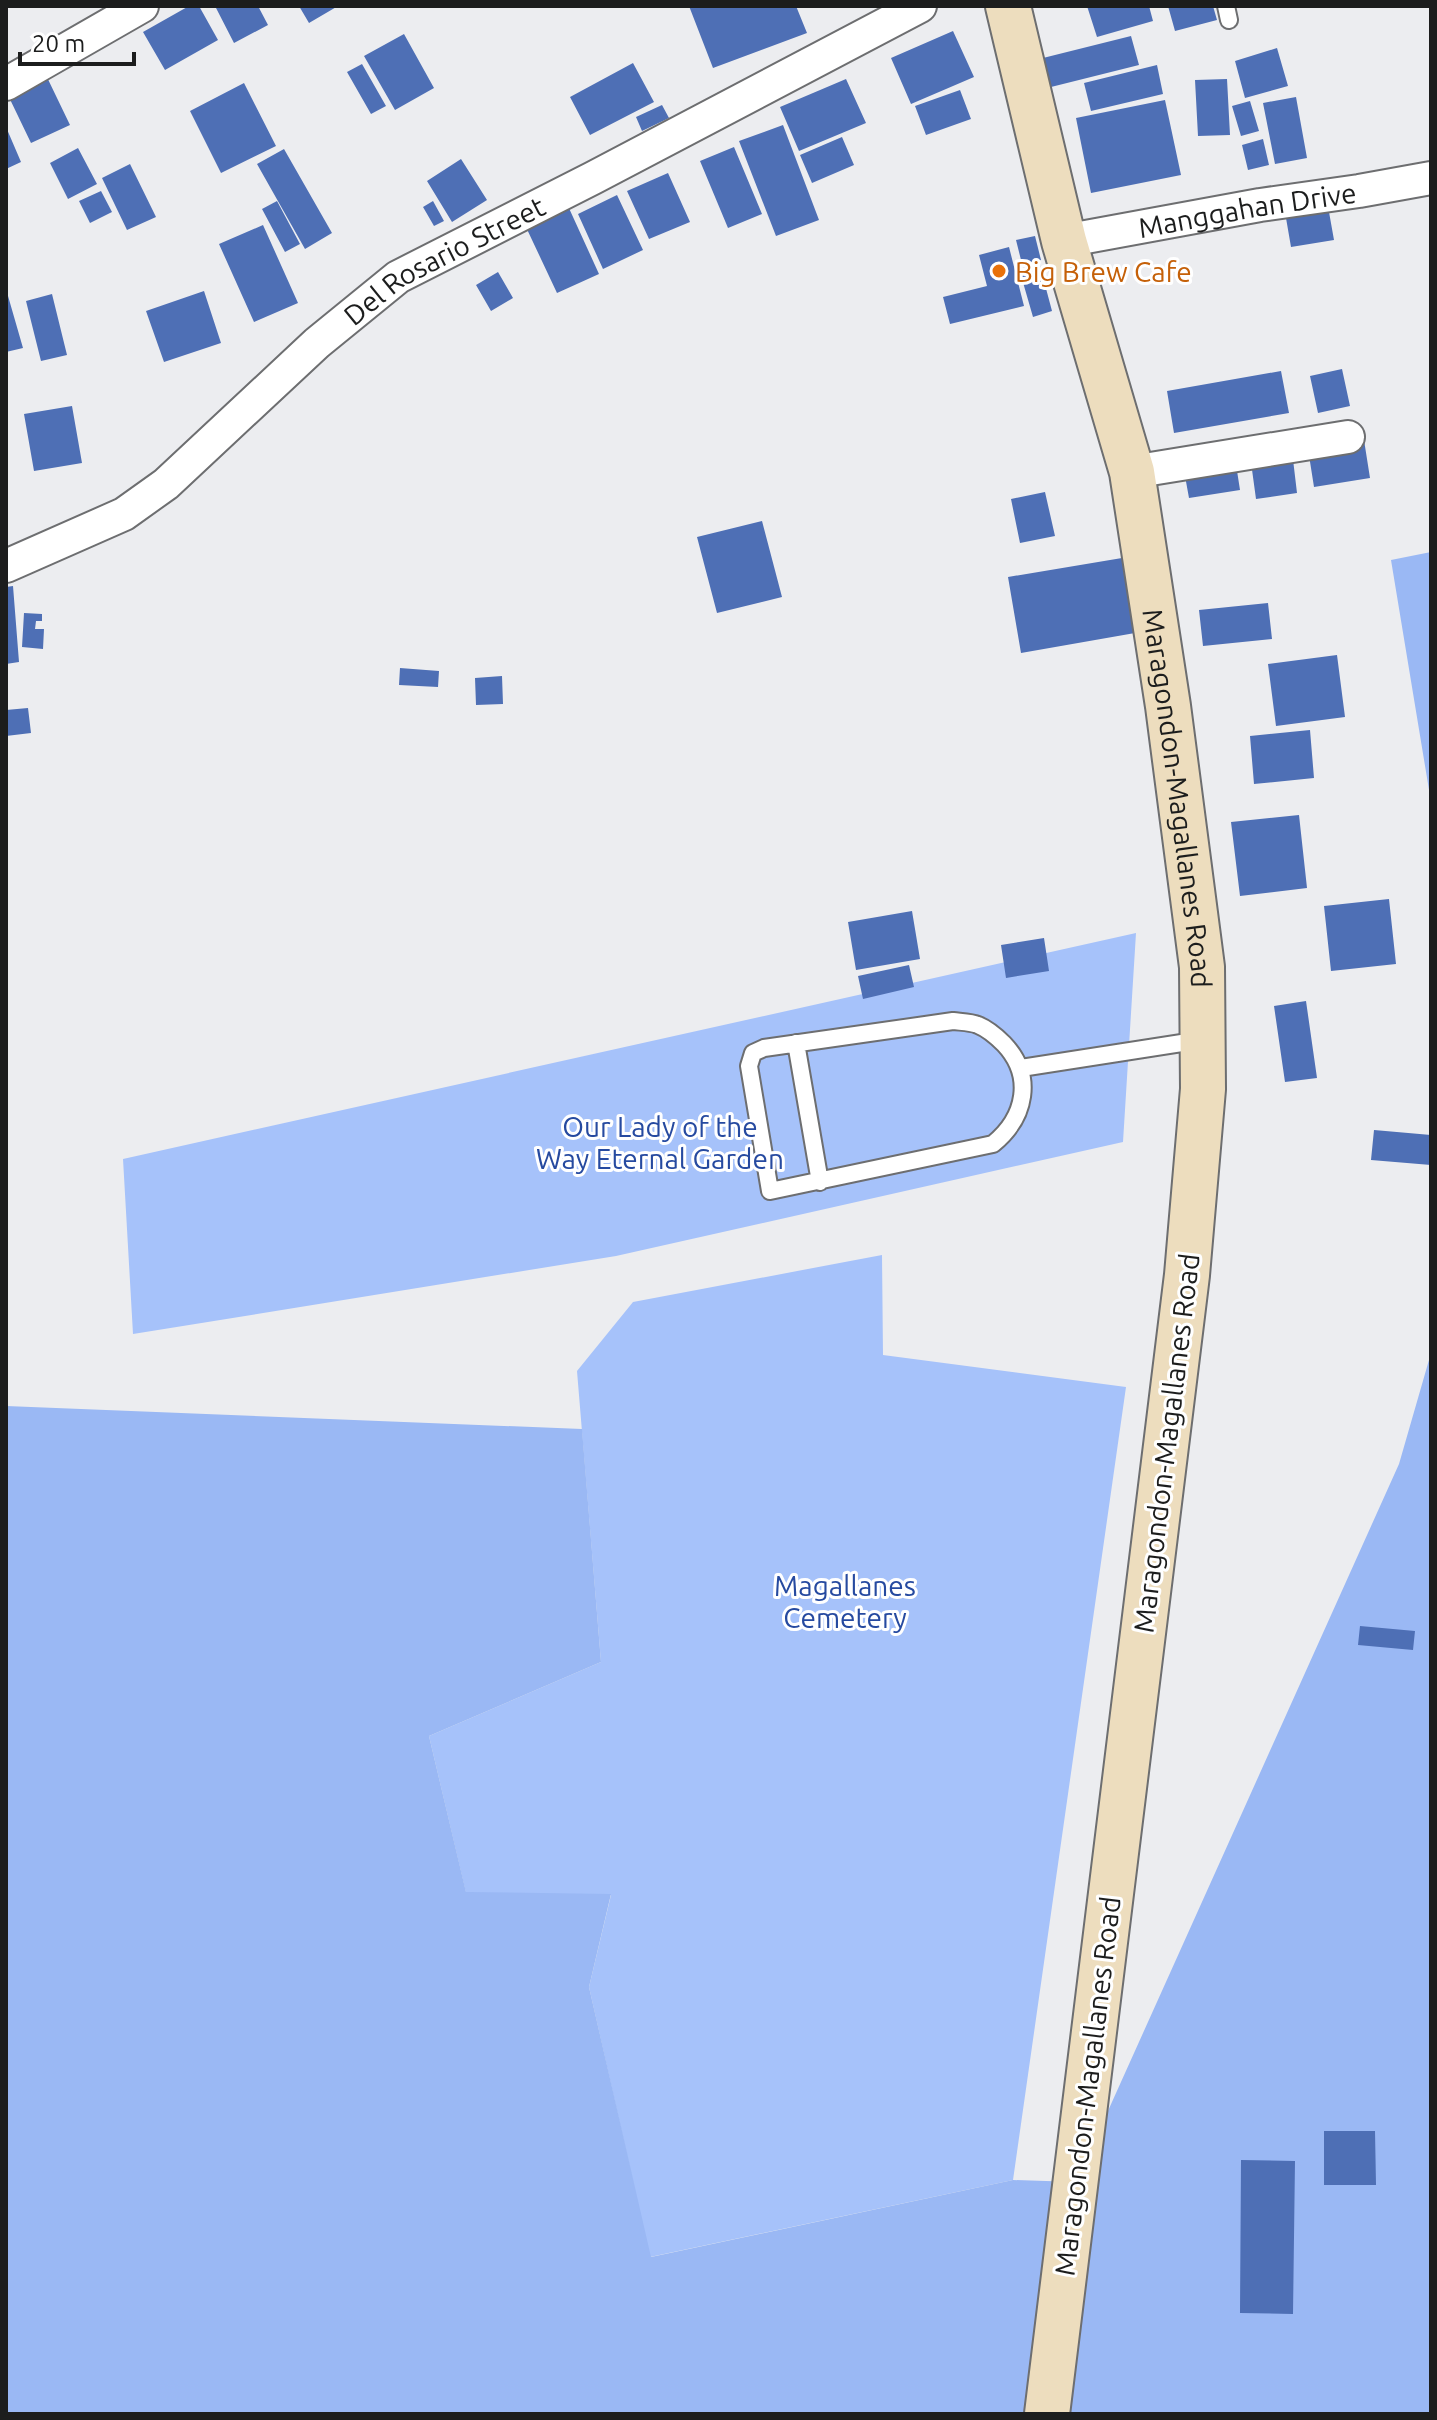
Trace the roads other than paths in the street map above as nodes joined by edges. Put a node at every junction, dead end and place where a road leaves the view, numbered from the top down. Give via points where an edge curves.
1 (142, 6) edge
2 (920, 6) edge
3 (1008, 6) edge
4 (6, 84) edge
5 (1431, 178) edge
6 (1064, 241) junction
7 (1348, 437) dead end
8 (1132, 472) junction
9 (6, 566) edge
10 (1202, 1039) junction
11 (796, 1043) junction
12 (1021, 1068) junction
13 (820, 1182) junction
14 (1047, 2414) edge

1 - 4 street
2 - 9 street, Del Rosario Street via 398,277 317,343 166,484 124,514
3 - 6 main road, Maragondon-Magallanes Road
5 - 6 street, Manggahan Drive
6 - 8 main road, Maragondon-Magallanes Road
7 - 8 street
8 - 10 main road, Maragondon-Magallanes Road via 1202,967
10 - 12 lane
10 - 14 main road, Maragondon-Magallanes Road via 1203,1089 1187,1275
11 - 12 lane via 953,1021 978,1024 996,1036
11 - 13 lane
11 - 13 lane via 764,1048 750,1059 767,1188 774,1192
12 - 13 lane via 1024,1089 1018,1111 993,1144

